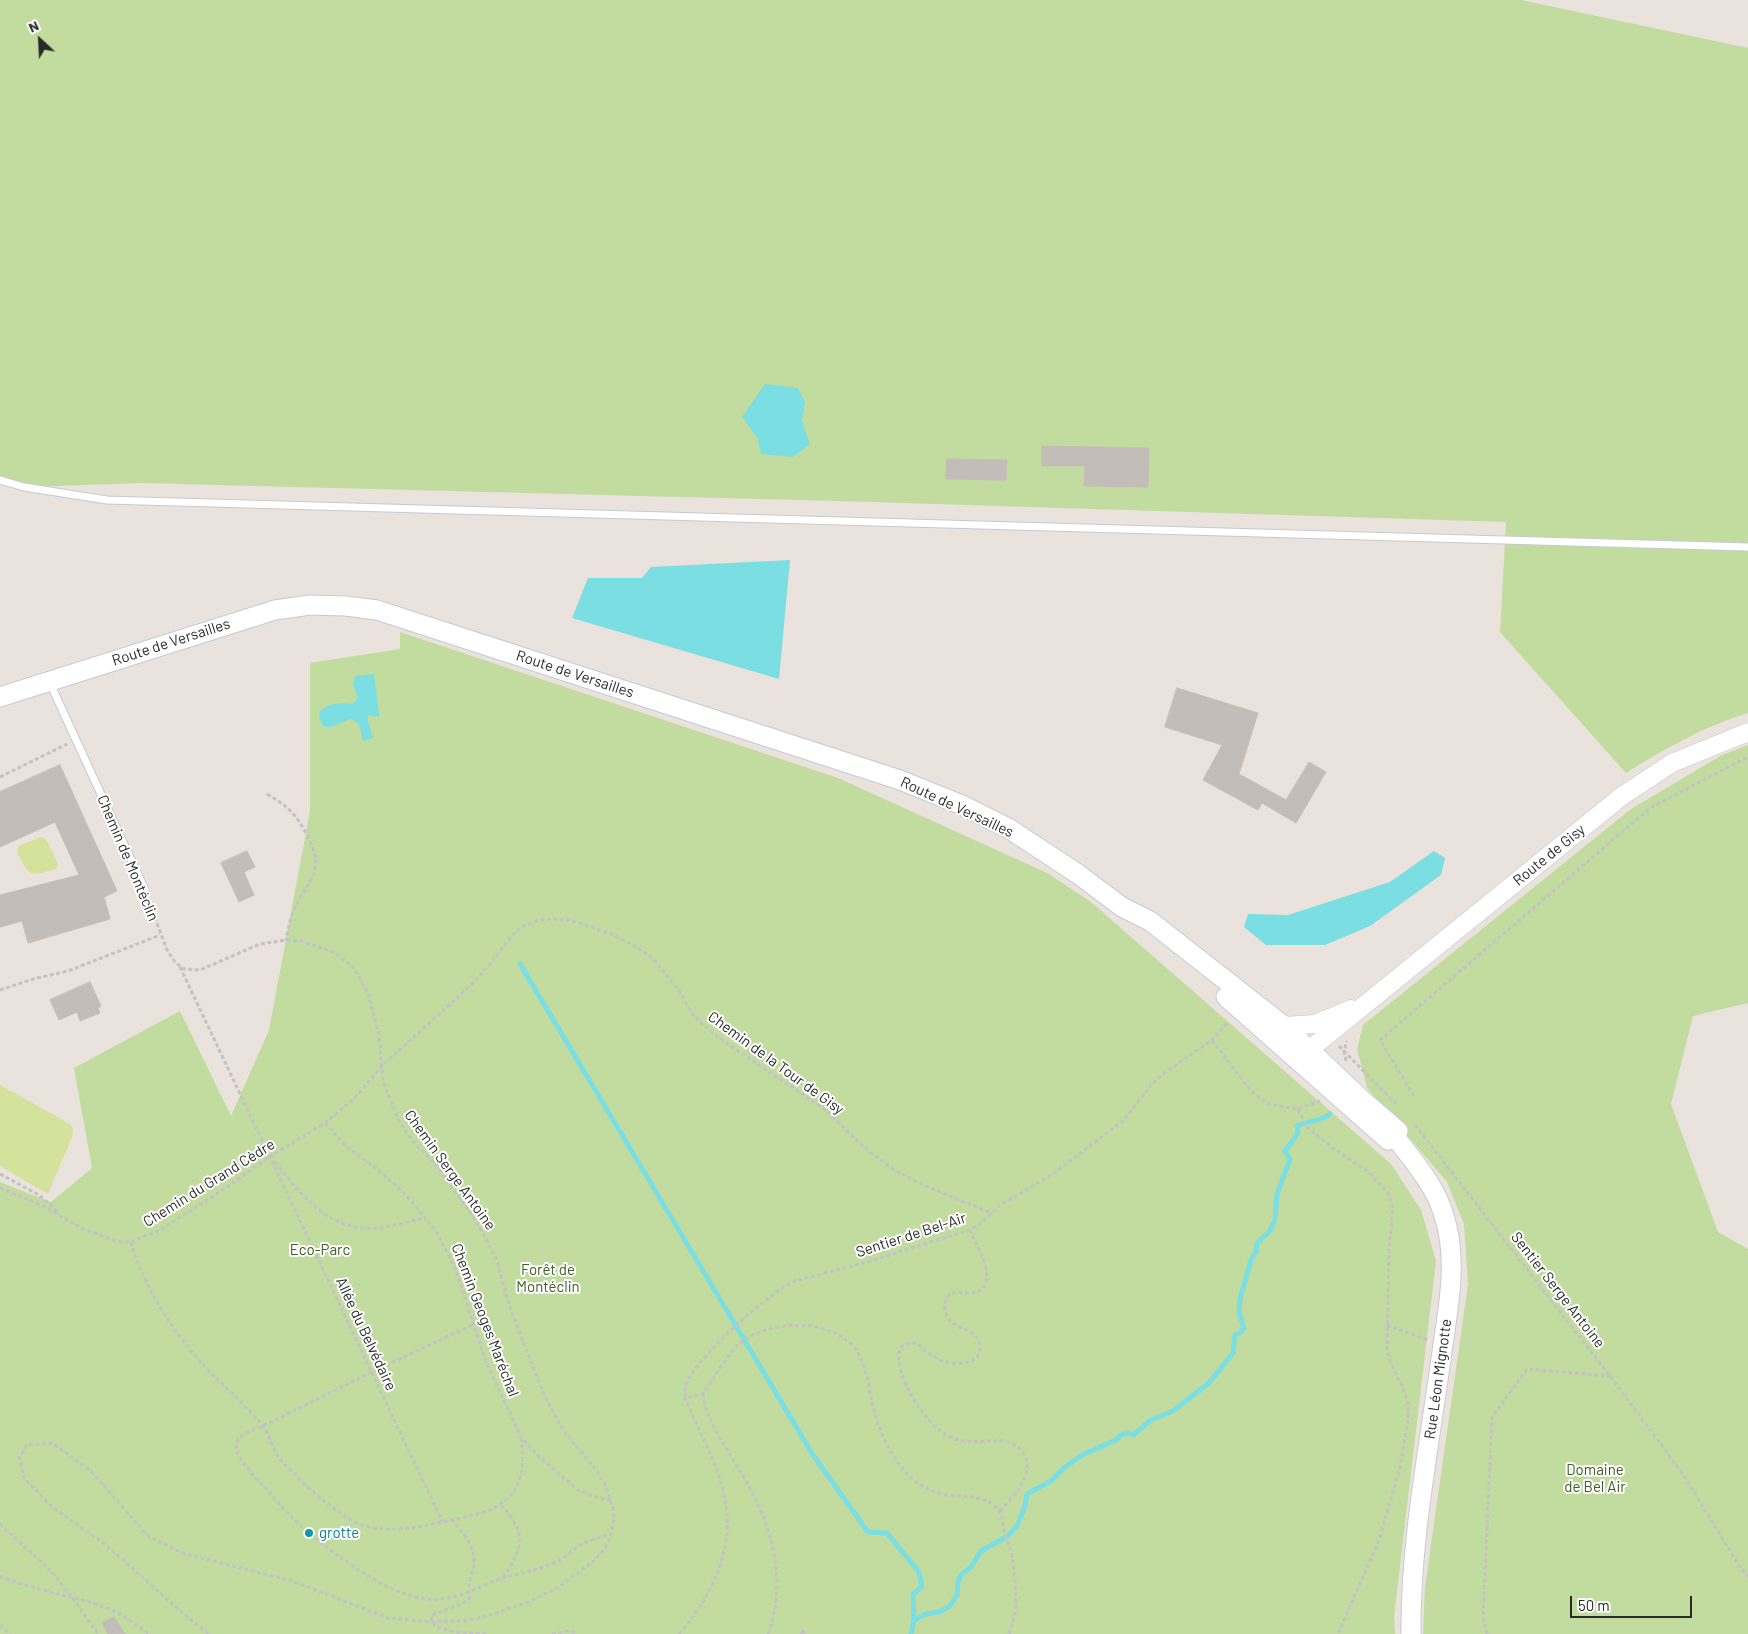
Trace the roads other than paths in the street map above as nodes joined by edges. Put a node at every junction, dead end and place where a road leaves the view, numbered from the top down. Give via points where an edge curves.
1 (0, 480) edge
2 (1748, 546) edge
3 (49, 681) junction
4 (0, 697) edge
5 (1748, 732) edge
6 (145, 890) road end
7 (1122, 907) junction
8 (1366, 1003) junction
9 (1284, 1026) junction
10 (1304, 1054) junction
11 (1411, 1634) edge

1 - 2 lane via 107,500
3 - 4 main road, Route de Versailles
3 - 6 lane, Chemin de Montéclin
3 - 7 main road, Route de Versailles via 275,610 310,605 377,610 900,780 1008,828 1072,869
5 - 8 street, Route de Gisy via 1672,764 1622,796
7 - 9 main road, Route de Versailles via 1150,921
7 - 10 main road, Route de Versailles via 1138,927
8 - 9 street, Route de Gisy via 1315,1024
8 - 10 street, Route de Gisy
9 - 10 main road, Route de Versailles
10 - 11 main road, Rue Léon Mignotte via 1388,1140 1396,1138 1438,1198 1446,1220 1451,1250 1450,1298 1415,1546

